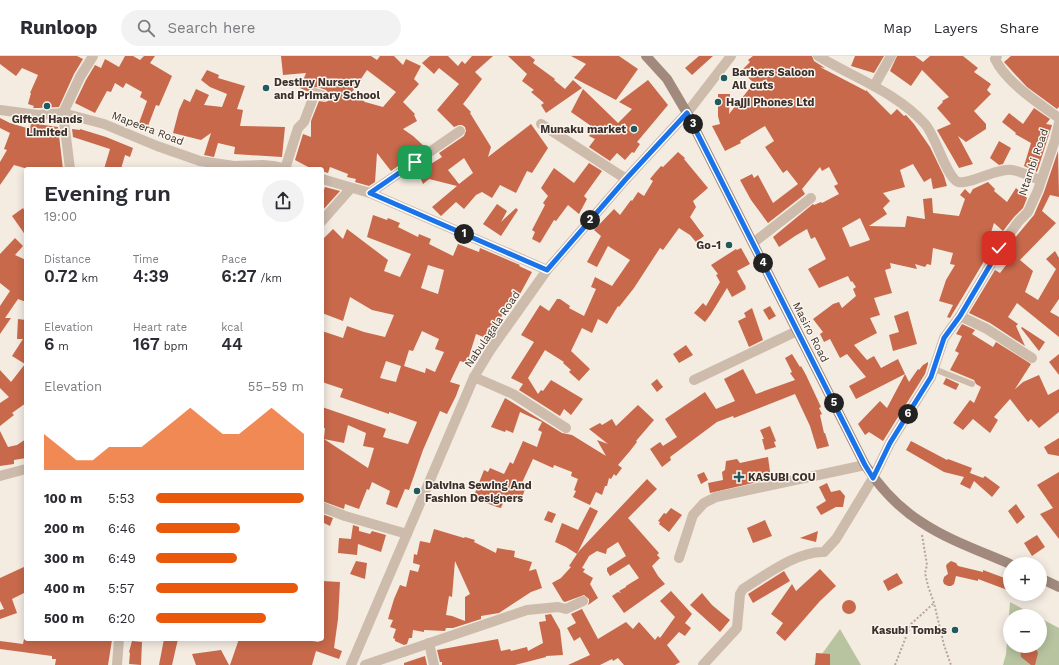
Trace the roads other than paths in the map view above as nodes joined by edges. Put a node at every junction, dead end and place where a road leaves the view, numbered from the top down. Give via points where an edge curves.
1 (93, 56) edge
2 (646, 56) edge
3 (731, 56) edge
4 (818, 56) edge
5 (891, 56) edge
6 (996, 56) edge
7 (874, 86) junction
8 (324, 96) dead end
9 (0, 110) edge
10 (63, 113) junction
11 (687, 113) junction
12 (1059, 118) edge
13 (1059, 123) edge
14 (541, 124) dead end
15 (460, 131) dead end
16 (1057, 138) edge
17 (70, 167) edge
18 (274, 167) edge
19 (287, 167) edge
20 (626, 179) junction
21 (1040, 180) junction
22 (324, 181) edge
23 (351, 188) junction
24 (370, 193) junction
25 (811, 198) dead end
26 (324, 219) edge
27 (752, 243) junction
28 (547, 270) junction
29 (960, 316) junction
30 (798, 331) junction
31 (1032, 358) dead end
32 (934, 370) junction
33 (474, 377) junction
34 (694, 380) dead end
35 (972, 384) dead end
36 (566, 428) dead end
37 (865, 465) junction
38 (24, 470) edge
39 (0, 476) edge
40 (873, 478) junction
41 (324, 509) edge
42 (407, 534) junction
43 (679, 558) dead end
44 (1003, 561) edge
45 (1047, 581) edge
46 (1059, 587) edge
47 (583, 601) dead end
48 (119, 641) edge
49 (429, 643) junction
50 (118, 665) edge
51 (352, 665) edge
52 (365, 665) edge
53 (434, 665) edge
54 (703, 665) edge

1 - 10 street
2 - 11 main road, Masiro Road via 667,79
3 - 11 street, Nabulagala Road
4 - 7 street
5 - 7 street
6 - 12 street via 995,59 1002,70 1022,90
7 - 21 street via 898,99 926,124 955,180 967,182 988,174 1012,170
8 - 19 street via 315,93 304,122 298,128
9 - 10 street, Mapeera Road via 38,115
10 - 17 street
10 - 18 street, Mapeera Road via 104,124 200,161 234,166
11 - 20 street, Nabulagala Road
11 - 27 main road, Masiro Road
13 - 16 street, Ntambi Road
14 - 20 street
15 - 24 street
16 - 21 street, Ntambi Road
20 - 28 street, Nabulagala Road
21 - 29 street, Ntambi Road via 1028,212 999,248
22 - 23 street
23 - 24 street
23 - 26 street
24 - 28 street
25 - 27 street
27 - 30 main road, Masiro Road
28 - 33 street, Nabulagala Road
29 - 31 street via 987,329
29 - 32 street, Ntambi Road via 944,338
30 - 34 street
30 - 37 main road, Masiro Road
32 - 35 lane
32 - 40 street, Ntambi Road via 890,443
33 - 36 street via 513,394
33 - 42 street, Nabulagala Road
37 - 40 main road, Masiro Road
37 - 43 street via 716,497 704,503 693,515
38 - 39 street
40 - 44 main road, Masiro Road via 920,522
40 - 54 street, Ntambi Road via 836,539 824,552 814,552 793,559 743,589 740,594 737,628
41 - 42 street
42 - 51 street, Nabulagala Road
45 - 46 main road
47 - 49 street via 566,609 558,607 527,610
48 - 50 street
49 - 52 street
49 - 53 street

